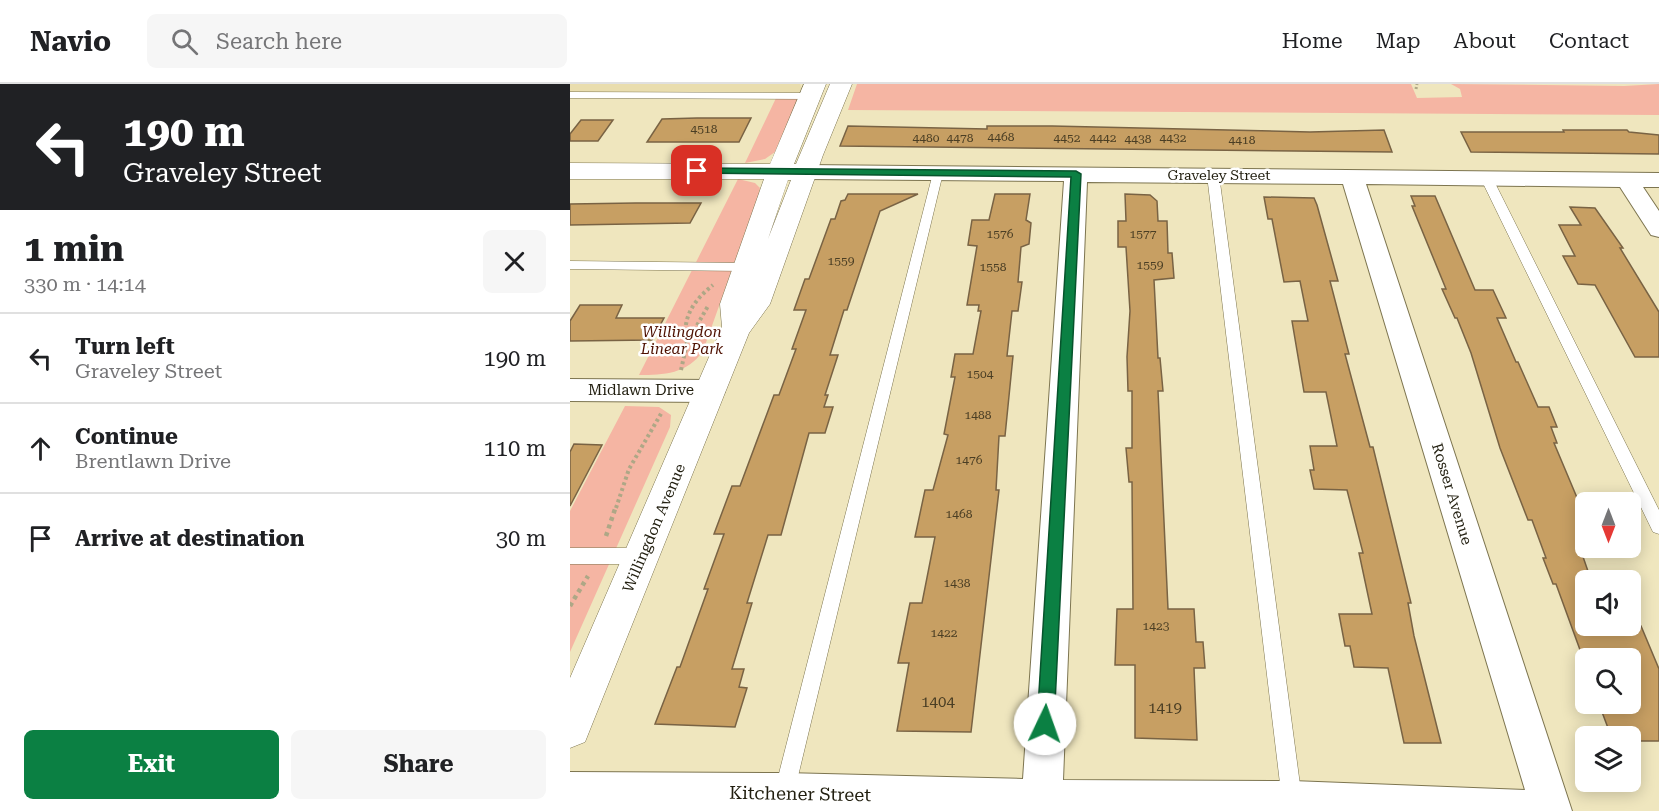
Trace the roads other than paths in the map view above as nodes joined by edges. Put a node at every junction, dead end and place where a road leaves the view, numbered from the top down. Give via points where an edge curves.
1 (842, 84) edge
2 (812, 90) edge
3 (570, 95) edge
4 (570, 171) edge
5 (792, 172) junction
6 (939, 173) junction
7 (1076, 174) junction
8 (1213, 175) junction
9 (1352, 176) junction
10 (1486, 177) junction
11 (1626, 179) junction
12 (1659, 180) edge
13 (1659, 229) edge
14 (570, 265) edge
15 (745, 267) junction
16 (736, 328) junction
17 (570, 390) edge
18 (711, 391) junction
19 (1659, 527) edge
20 (570, 556) edge
21 (642, 556) junction
22 (570, 727) edge
23 (570, 792) edge
24 (782, 802) edge
25 (1041, 805) edge
26 (1292, 806) edge
27 (1534, 811) edge
28 (1552, 811) edge

1 - 5 main road, Willingdon Avenue
2 - 3 lane
2 - 5 main road, Willingdon Avenue
4 - 5 main road
5 - 6 street, Graveley Street
5 - 15 main road, Willingdon Avenue
5 - 16 main road, Willingdon Avenue via 788,225 756,304
6 - 7 street, Graveley Street
6 - 24 lane
7 - 8 street, Graveley Street
7 - 25 street
8 - 9 street, Graveley Street
8 - 26 lane
9 - 10 street, Graveley Street
9 - 28 street, Rosser Avenue
10 - 11 street, Graveley Street
10 - 19 lane
11 - 12 street, Graveley Street
11 - 13 street
14 - 15 lane
15 - 16 main road, Willingdon Avenue via 734,304
16 - 18 main road, Willingdon Avenue
17 - 18 street, Midlawn Drive
18 - 21 main road, Willingdon Avenue
20 - 21 lane
21 - 22 main road, Willingdon Avenue
23 - 24 street, Kitchener Street
24 - 25 street, Kitchener Street
25 - 26 street, Kitchener Street
26 - 27 street, Kitchener Street

